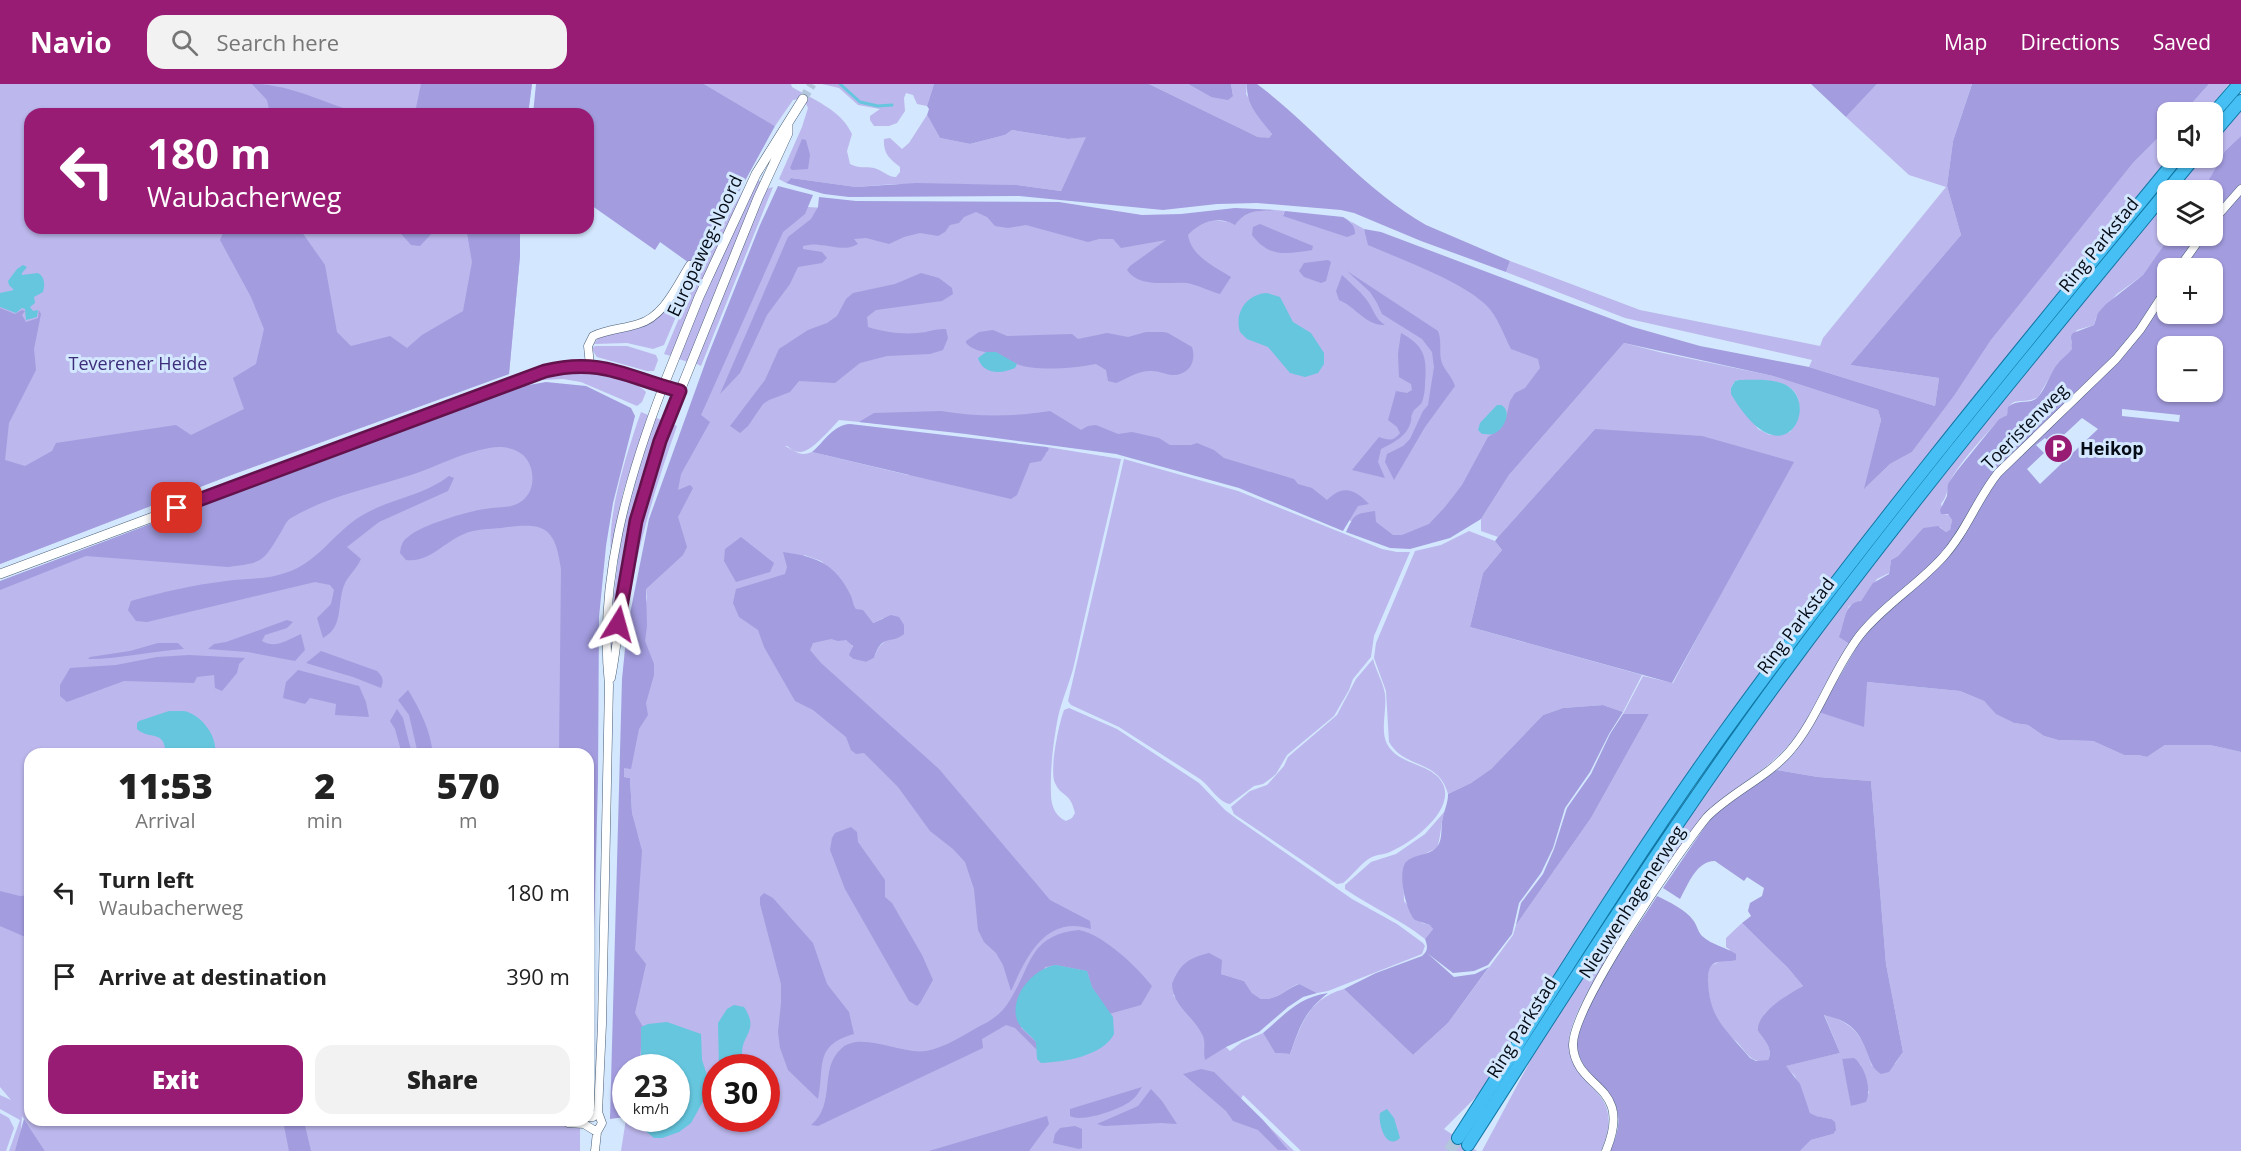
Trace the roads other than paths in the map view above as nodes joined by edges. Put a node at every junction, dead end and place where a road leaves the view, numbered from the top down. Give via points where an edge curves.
1 (2239, 84) edge
2 (802, 99) tunnel mouth
3 (2241, 101) edge
4 (2223, 102) edge
5 (2223, 122) edge
6 (788, 125) junction
7 (2170, 168) edge
8 (2186, 168) edge
9 (2241, 189) edge
10 (2223, 209) edge
11 (690, 265) dead end
12 (2157, 304) edge
13 (590, 365) junction
14 (663, 387) junction
15 (680, 391) junction
16 (0, 574) edge
17 (609, 685) junction
18 (1819, 704) joint
19 (598, 1112) junction
20 (594, 1115) edge
21 (589, 1126) edge
22 (597, 1132) junction
23 (595, 1151) edge
24 (1606, 1151) edge

1 - 4 highway
2 - 6 street, Europaweg-Noord
3 - 5 highway
6 - 14 street, Europaweg-Noord via 756,174 699,297
6 - 15 street, Europaweg-Noord via 788,133
7 - 8 highway, Ring Parkstad via 1918,476 1716,744 1636,859 1463,1142 1704,783 1797,655 1948,459
9 - 10 street
11 - 13 street, Europaweg-Noord via 653,318 593,336 588,346
12 - 18 street, Toeristenweg via 2116,359 1998,473 1942,557 1862,633
13 - 14 street via 615,369
13 - 16 street via 563,366 514,382
14 - 15 street
14 - 17 street via 625,498 608,610
15 - 17 street via 636,521
17 - 19 street
18 - 24 street, Nieuwenhagenerweg via 1783,758 1700,825 1587,1000 1573,1048 1578,1063 1604,1093 1612,1109 1614,1125
19 - 20 street
19 - 22 street via 602,1124
21 - 22 street
22 - 23 street

